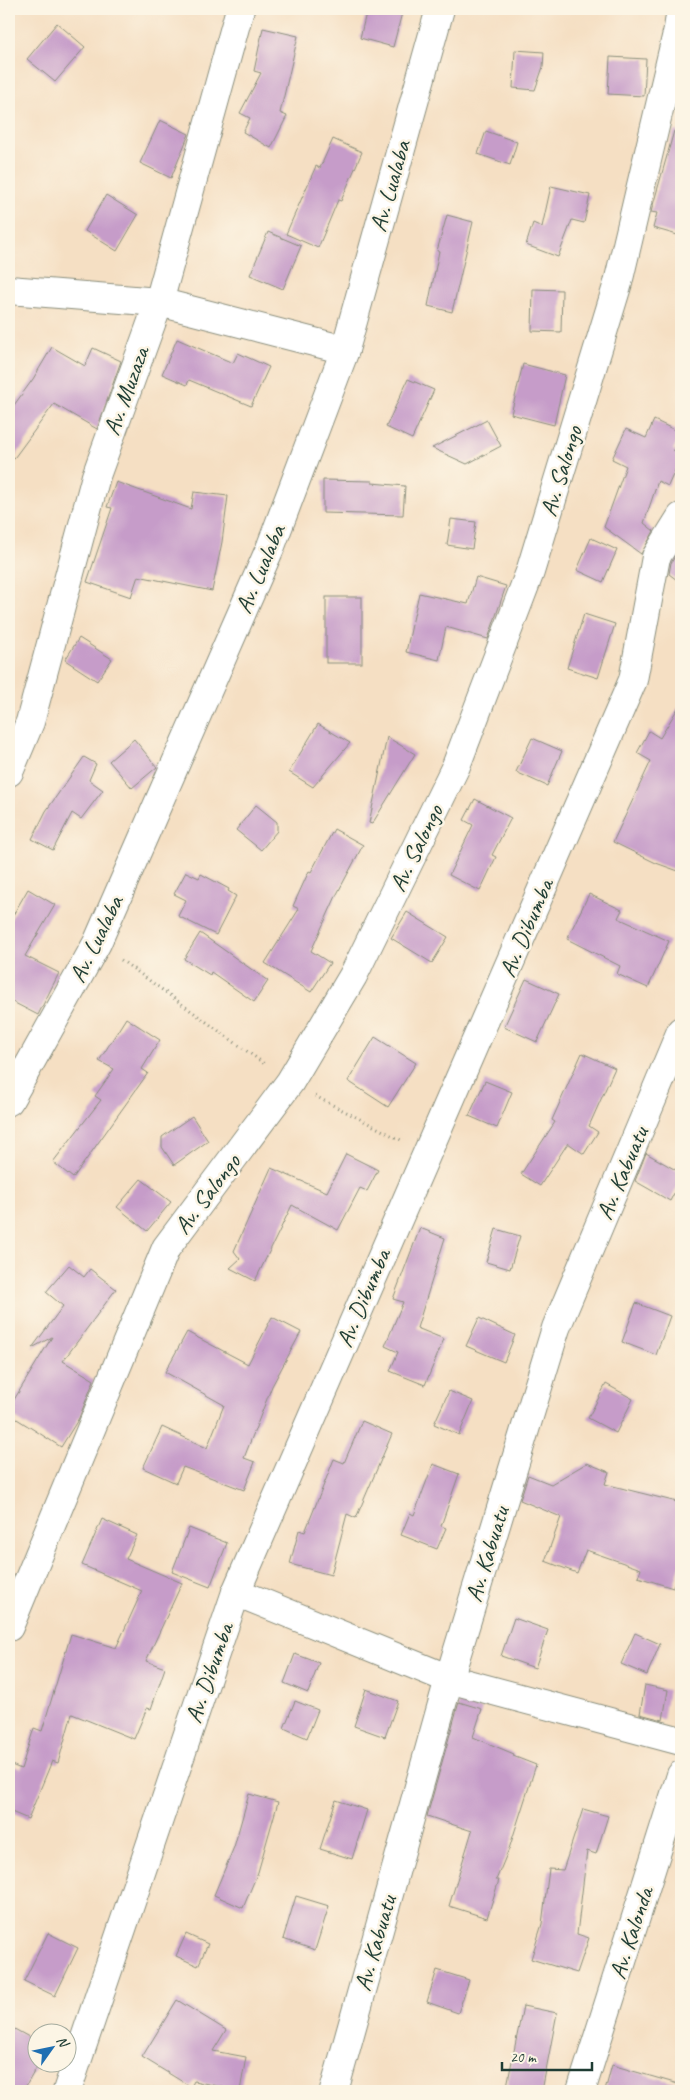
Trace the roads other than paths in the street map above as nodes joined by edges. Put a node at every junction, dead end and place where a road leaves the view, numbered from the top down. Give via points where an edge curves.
1 (240, 9) edge
2 (440, 9) edge
3 (681, 9) edge
4 (9, 290) edge
5 (159, 302) junction
6 (345, 350) junction
7 (681, 517) edge
8 (9, 772) edge
9 (681, 1031) edge
10 (9, 1101) edge
11 (236, 1592) junction
12 (9, 1626) edge
13 (449, 1679) junction
14 (681, 1741) edge
15 (681, 1775) edge
16 (67, 2091) edge
17 (334, 2091) edge
18 (581, 2091) edge

1 - 5 street, Av. Muzaza
2 - 6 street, Av. Lualaba
3 - 12 street, Av. Salongo via 618,283 530,572 456,766 353,976 290,1082 166,1248
4 - 5 street
5 - 6 street
5 - 8 street, Av. Muzaza via 96,476 30,722
6 - 10 street, Av. Lualaba via 271,546 97,943
7 - 11 street, Av. Dibumba via 656,557 632,680
9 - 13 street, Av. Kabuatu via 556,1328
11 - 13 street
11 - 16 street, Av. Dibumba
13 - 14 street
13 - 17 street, Av. Kabuatu
15 - 18 street, Av. Kalonda

